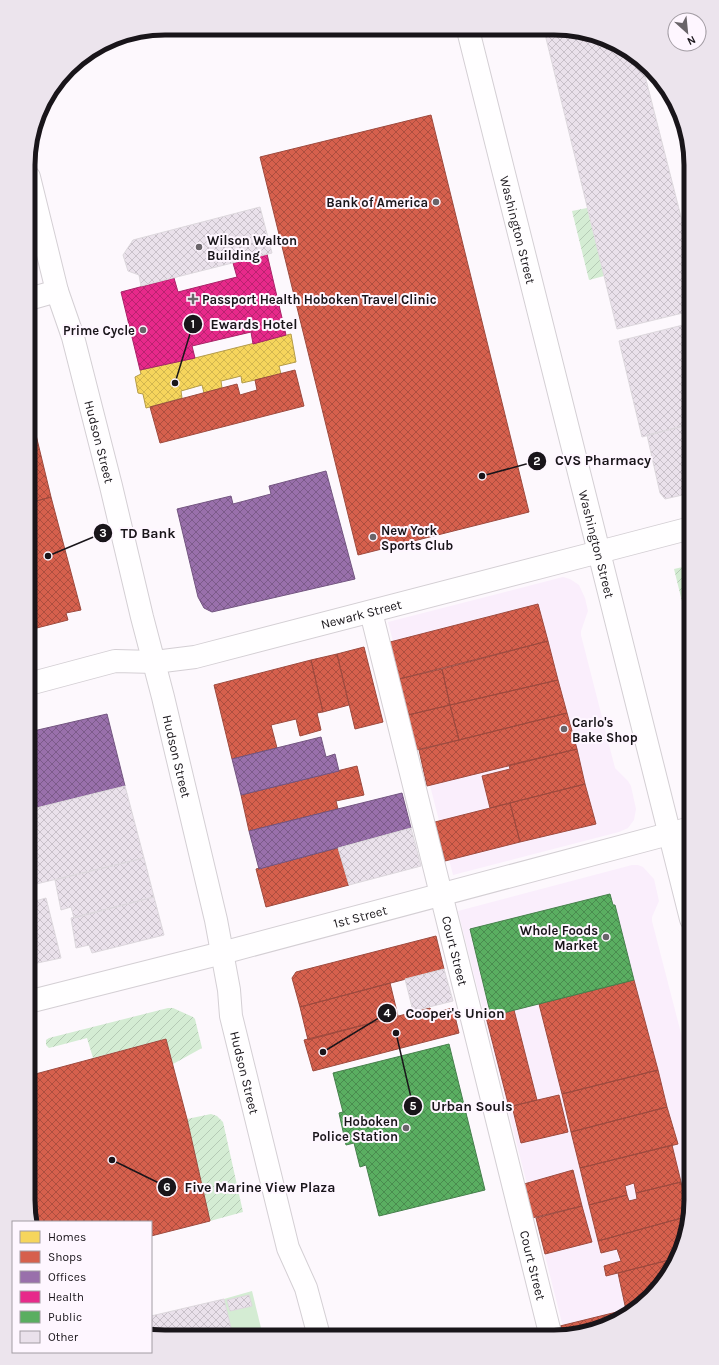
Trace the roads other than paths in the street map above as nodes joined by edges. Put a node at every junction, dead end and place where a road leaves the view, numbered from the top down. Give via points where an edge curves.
1 (469, 35) edge
2 (35, 201) edge
3 (57, 291) junction
4 (35, 297) edge
5 (684, 530) edge
6 (598, 552) junction
7 (371, 612) junction
8 (155, 662) junction
9 (35, 682) edge
10 (684, 830) edge
11 (669, 833) junction
12 (684, 892) edge
13 (441, 894) junction
14 (222, 953) junction
15 (35, 1000) edge
16 (317, 1330) edge
17 (549, 1330) edge

1 - 6 street, Washington Street
2 - 3 street, Hudson Street
3 - 4 street
3 - 8 street, Hudson Street via 73,337
5 - 6 street, Newark Street
6 - 7 street, Newark Street
6 - 11 street, Washington Street
7 - 8 street, Newark Street via 195,657
7 - 13 street, Court Street
8 - 9 street, Newark Street via 115,661
8 - 14 street, Hudson Street via 215,913
10 - 11 street, 1st Street
11 - 12 street, Washington Street
11 - 13 street, 1st Street
13 - 14 street, 1st Street
13 - 17 street, Court Street
14 - 15 street, 1st Street
14 - 16 street, Hudson Street via 229,990 230,1016 288,1248 306,1288

